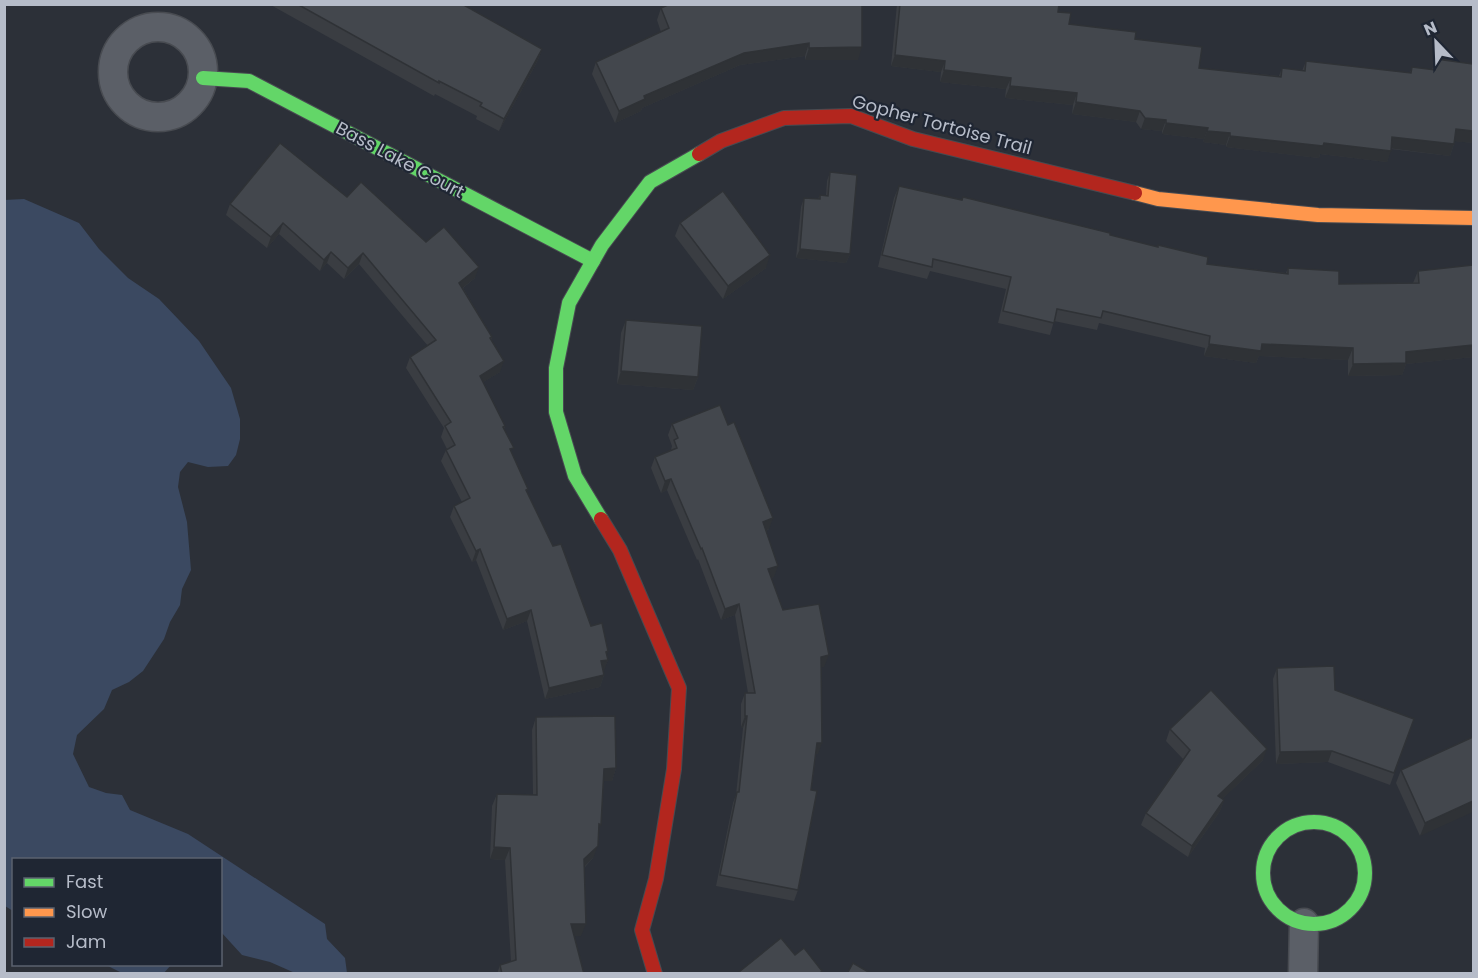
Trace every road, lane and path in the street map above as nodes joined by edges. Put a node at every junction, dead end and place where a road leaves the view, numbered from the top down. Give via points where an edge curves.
1 (203, 78) dead end
2 (1473, 218) edge
3 (593, 261) junction
4 (1304, 923) junction
5 (655, 974) edge
6 (1303, 974) edge

1 - 3 street, Bass Lake Court via 249,81
2 - 3 street, Gopher Tortoise Trail via 1318,215 1158,199 913,139 851,116 784,118 721,141 650,182
3 - 5 street, Gopher Tortoise Trail via 569,303 556,368 556,412 575,476 620,550 679,688 674,769 656,879 642,930
4 - 4 street via 1337,918 1351,908 1365,878 1364,860 1357,845 1346,832 1331,824 1298,824 1283,832 1271,844 1264,860 1266,892 1288,917
4 - 6 street

